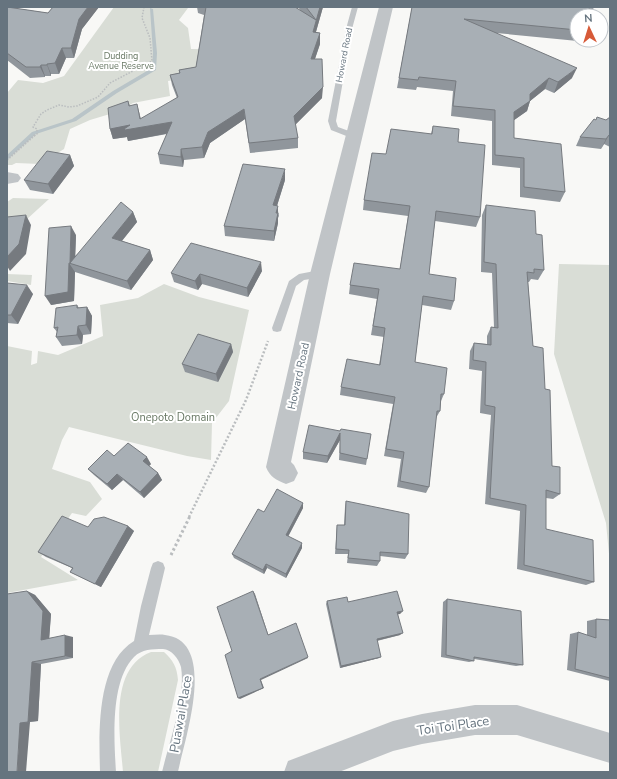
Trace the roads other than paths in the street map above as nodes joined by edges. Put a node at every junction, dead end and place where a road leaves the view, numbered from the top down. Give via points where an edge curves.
1 (355, 7) edge
2 (386, 7) edge
3 (354, 136) junction
4 (320, 274) junction
5 (277, 328) dead end
6 (286, 473) dead end
7 (158, 568) road end
8 (141, 644) junction
9 (610, 748) edge
10 (108, 772) edge
11 (170, 772) edge
12 (299, 772) edge

1 - 3 lane, Howard Road via 332,121 334,128
2 - 3 street, Howard Road
3 - 4 street, Howard Road
4 - 5 lane via 302,277 292,284
4 - 6 street, Howard Road via 278,467
7 - 8 lane
8 - 10 lane, Puawai Place via 125,656 114,680 106,746
8 - 11 lane, Puawai Place via 168,642 181,653 188,666 185,703
9 - 12 street, Toi Toi Place via 517,720 475,720 393,736

